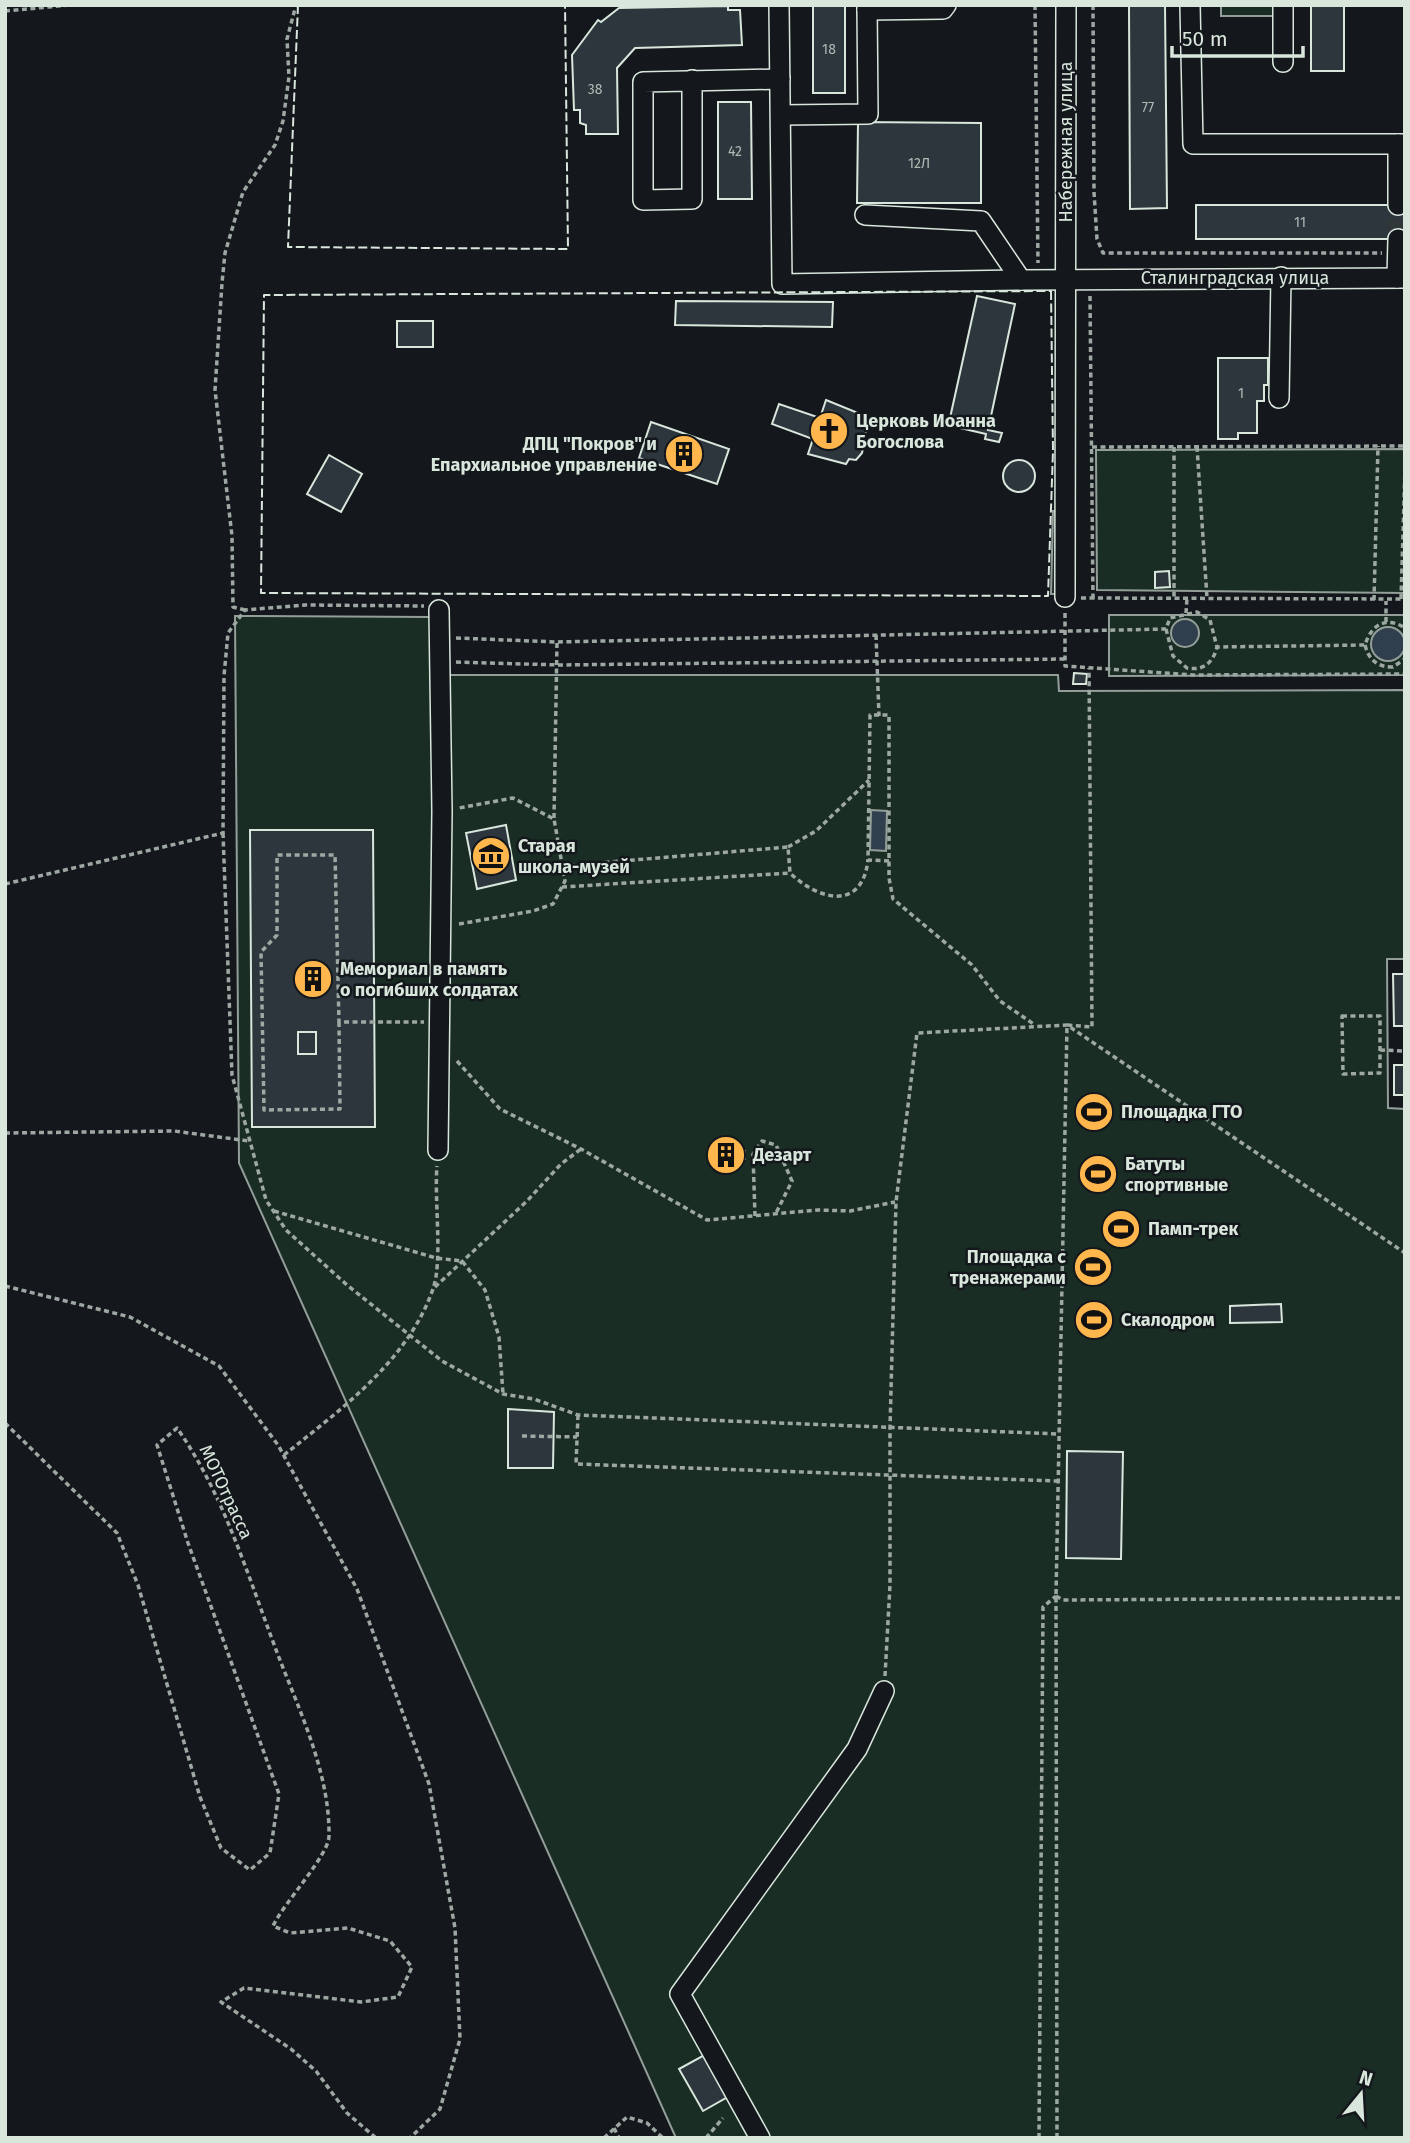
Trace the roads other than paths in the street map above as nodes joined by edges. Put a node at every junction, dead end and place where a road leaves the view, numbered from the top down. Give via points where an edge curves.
1 (779, 5) edge
2 (946, 5) edge
3 (1066, 5) edge
4 (1190, 5) edge
5 (1283, 5) edge
6 (867, 8) edge
7 (1283, 62) dead end
8 (780, 79) junction
9 (692, 80) junction
10 (781, 115) junction
11 (1401, 144) edge
12 (1398, 205) dead end
13 (865, 215) dead end
14 (1398, 246) road end
15 (1065, 278) junction
16 (1281, 278) junction
17 (1401, 278) edge
18 (1029, 279) junction
19 (1279, 398) dead end
20 (1065, 597) road end
21 (439, 610) road end
22 (438, 1150) road end
23 (884, 1691) road end
24 (760, 2138) edge

1 - 8 street
2 - 6 street via 943,9
3 - 15 street, Набережная улица
4 - 11 street via 1193,144
5 - 7 street
6 - 10 street via 867,114
8 - 9 street
8 - 10 street
9 - 9 street via 692,199 643,200 643,82
10 - 18 street, Сталинградская улица via 782,284
11 - 12 street
13 - 18 street via 981,221
14 - 17 street
15 - 16 street, Сталинградская улица
15 - 18 street, Сталинградская улица
15 - 20 street, Набережная улица
16 - 17 street, Сталинградская улица
16 - 19 street
21 - 22 street via 442,1044
23 - 24 street via 857,1749 680,1994

